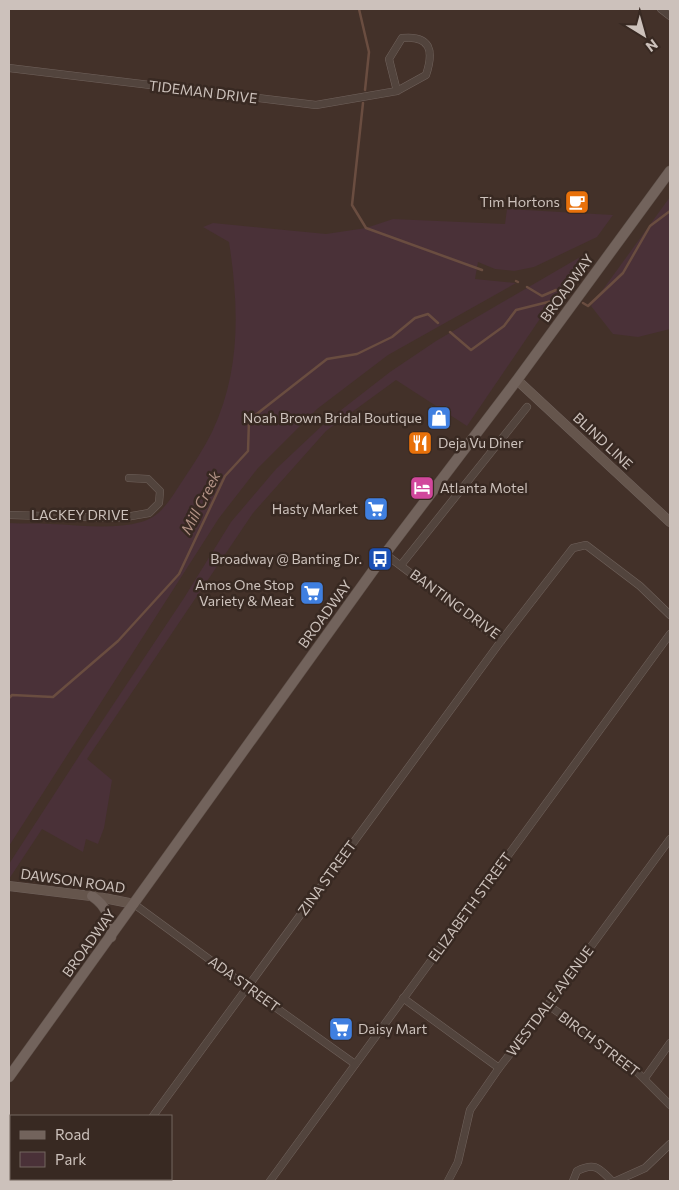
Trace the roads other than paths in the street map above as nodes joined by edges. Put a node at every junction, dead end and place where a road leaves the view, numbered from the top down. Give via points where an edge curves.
1 (661, 9) edge
2 (670, 16) edge
3 (9, 68) edge
4 (397, 91) junction
5 (670, 171) edge
6 (517, 380) junction
7 (527, 407) dead end
8 (129, 478) dead end
9 (9, 515) edge
10 (670, 522) edge
11 (386, 554) junction
12 (401, 565) junction
13 (670, 615) edge
14 (670, 634) edge
15 (501, 641) junction
16 (670, 839) edge
17 (9, 886) edge
18 (92, 896) junction
19 (134, 904) junction
20 (111, 937) junction
21 (247, 987) junction
22 (403, 998) junction
23 (548, 1005) junction
24 (670, 1043) edge
25 (355, 1064) junction
26 (499, 1068) junction
27 (9, 1077) edge
28 (645, 1078) junction
29 (670, 1105) edge
30 (154, 1115) edge
31 (670, 1144) edge
32 (270, 1181) edge
33 (448, 1181) edge
34 (573, 1181) edge
35 (612, 1181) edge
36 (616, 1181) edge

1 - 2 street
3 - 4 street, TIDEMAN DRIVE via 316,105
4 - 4 street, TIDEMAN DRIVE via 426,75 430,49 424,41 414,37 402,38 390,59
5 - 6 main road, BROADWAY
6 - 10 street, BLIND LINE
6 - 11 main road, BROADWAY
7 - 12 street
8 - 9 street, LACKEY DRIVE via 148,479 160,491 160,503 149,513 120,518
11 - 12 street, BANTING DRIVE
11 - 19 main road, BROADWAY
12 - 15 street, BANTING DRIVE
13 - 15 street, BANTING DRIVE via 640,586 586,545 573,548 563,559
14 - 22 street, ELIZABETH STREET
15 - 21 street, ZINA STREET
16 - 23 street, WESTDALE AVENUE
17 - 18 street, DAWSON ROAD
18 - 19 street, DAWSON ROAD
18 - 20 main road via 107,911
19 - 20 main road, BROADWAY
19 - 21 street, ADA STREET
20 - 27 main road, BROADWAY
21 - 25 street, ADA STREET
21 - 30 street, ZINA STREET
22 - 25 street, ELIZABETH STREET
22 - 26 street
23 - 26 street, WESTDALE AVENUE
23 - 28 street, BIRCH STREET
24 - 28 street
25 - 32 street, ELIZABETH STREET
26 - 33 street, WESTDALE AVENUE via 470,1110 458,1162
28 - 29 street, BIRCH STREET
31 - 36 street via 646,1168
34 - 35 street via 577,1171 588,1166 600,1168

